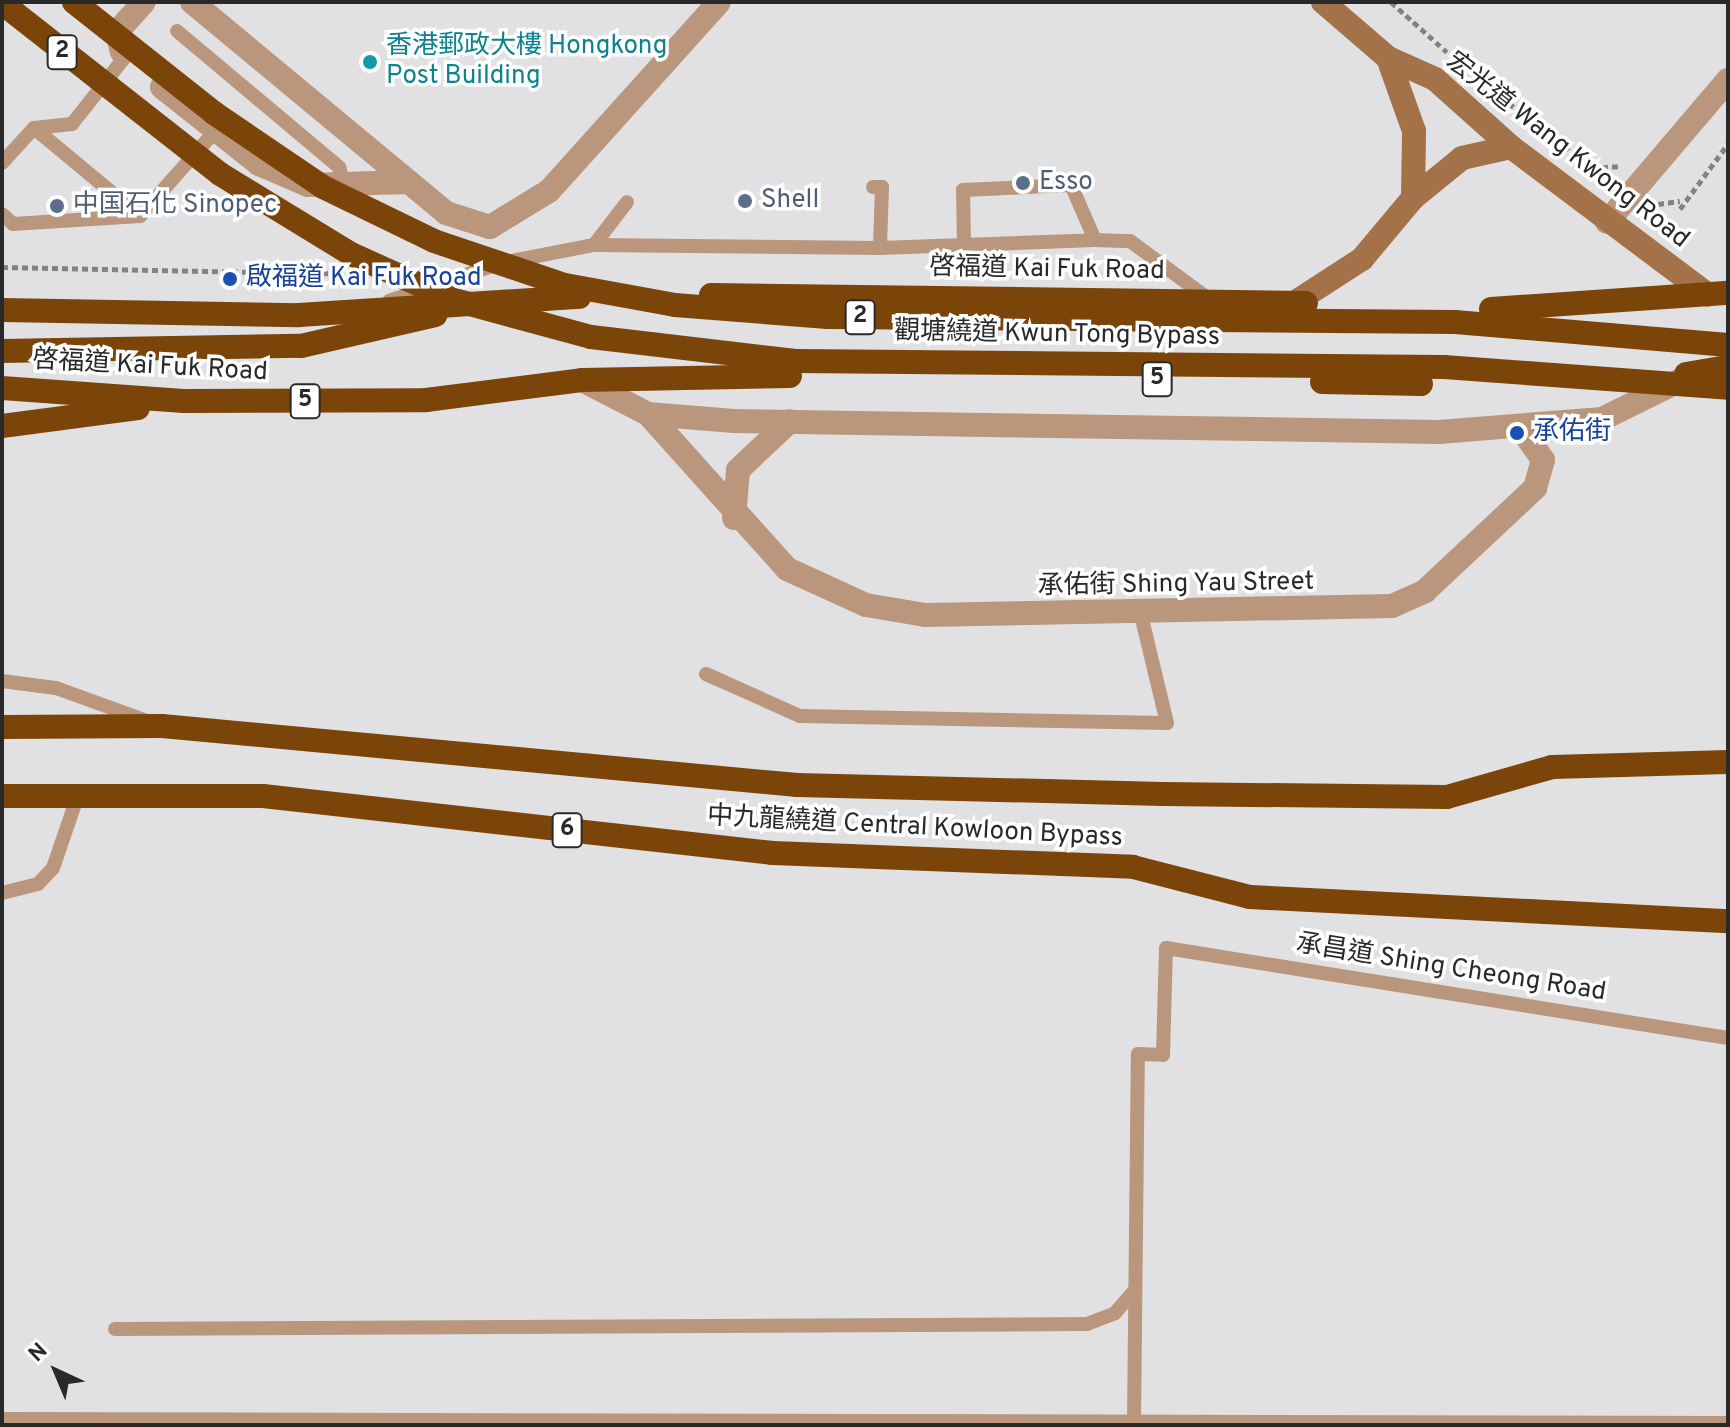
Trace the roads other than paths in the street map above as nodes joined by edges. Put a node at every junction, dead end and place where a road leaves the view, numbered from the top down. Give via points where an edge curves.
1 (74, 2) edge
2 (144, 2) edge
3 (192, 2) edge
4 (719, 2) edge
5 (1323, 2) edge
6 (2, 3) edge
7 (177, 31) dead end
8 (125, 57) junction
9 (1388, 58) junction
10 (1728, 80) edge
11 (34, 128) junction
12 (216, 130) junction
13 (1511, 147) junction
14 (2, 163) edge
15 (408, 182) junction
16 (344, 184) junction
17 (873, 187) dead end
18 (1413, 198) junction
19 (627, 202) dead end
20 (2, 214) edge
21 (140, 216) junction
22 (1607, 222) junction
23 (1095, 240) junction
24 (594, 245) junction
25 (964, 245) junction
26 (880, 248) junction
27 (1718, 294) edge
28 (504, 298) junction
29 (1212, 301) junction
30 (1294, 303) junction
31 (365, 309) junction
32 (2, 310) edge
33 (1728, 345) edge
34 (2, 351) edge
35 (1728, 367) edge
36 (1694, 373) junction
37 (582, 380) junction
38 (2, 388) edge
39 (1728, 388) edge
40 (184, 401) junction
41 (648, 414) junction
42 (790, 421) junction
43 (2, 426) edge
44 (1520, 427) junction
45 (734, 518) junction
46 (1141, 615) junction
47 (706, 674) dead end
48 (2, 681) edge
49 (162, 726) junction
50 (2, 727) edge
51 (1728, 762) edge
52 (79, 792) junction
53 (2, 796) edge
54 (2, 893) edge
55 (1728, 921) edge
56 (1728, 1038) edge
57 (1135, 1290) junction
58 (115, 1329) dead end
59 (2, 1419) edge
60 (1134, 1422) junction
61 (1728, 1423) edge

1 - 33 highway, 觀塘繞道 Kwun Tong Bypass / 2 via 275,157 375,214 500,267 623,297 828,317 1455,322
2 - 8 street via 117,32
3 - 15 street
4 - 15 street via 563,177 517,217 490,227 466,222
5 - 9 main road, 宏光道 Wang Kwong Road
6 - 39 highway, 觀塘繞道 Kwun Tong Bypass / 2 via 220,174 338,246 451,299 591,337 782,360 1444,367
7 - 16 lane via 339,167
8 - 11 lane via 72,124
8 - 12 street
9 - 13 main road, 宏光道 Wang Kwong Road via 1435,79
9 - 18 main road, 宏光道 Wang Kwong Road via 1414,131
10 - 22 street
11 - 14 lane
11 - 21 lane
12 - 16 street via 259,164 295,180
12 - 21 lane
13 - 18 main road via 1462,158
13 - 22 main road, 宏光道 Wang Kwong Road
15 - 16 street
17 - 26 lane via 882,187
18 - 30 main road via 1362,259
19 - 24 lane
20 - 21 lane via 13,224
22 - 27 main road, 宏光道 Wang Kwong Road
23 - 25 lane, 啓福道 Kai Fuk Road
23 - 25 lane via 1071,185 963,190
23 - 29 lane, 啓福道 Kai Fuk Road via 1130,241
24 - 26 lane, 啓福道 Kai Fuk Road
24 - 31 lane, 啓福道 Kai Fuk Road via 501,263
25 - 26 lane, 啓福道 Kai Fuk Road
27 - 30 highway, 啓福道 Kai Fuk Road via 1513,310
28 - 29 highway, 啓福道 Kai Fuk Road
28 - 31 highway, 啓福道 Kai Fuk Road
28 - 34 highway via 301,346
29 - 30 highway, 啓福道 Kai Fuk Road
31 - 32 highway, 啓福道 Kai Fuk Road
35 - 36 highway, 啓福道 Kai Fuk Road / 5
36 - 37 highway, 啓福道 Kai Fuk Road / 5 via 1593,385 934,375
36 - 44 street, 啓福道 Kai Fuk Road via 1602,419
37 - 40 highway, 啓福道 Kai Fuk Road / 5 via 426,400
37 - 41 street, 啓福道 Kai Fuk Road
38 - 40 highway, 啓福道 Kai Fuk Road / 5
40 - 43 highway, 5
41 - 42 street, 啓福道 Kai Fuk Road
41 - 45 street, 承佑街 Shing Yau Street
42 - 44 street, 啓福道 Kai Fuk Road
42 - 45 street via 738,470
44 - 46 street, 承佑街 Shing Yau Street via 1543,460 1535,488 1425,591 1392,606
45 - 46 street, 承佑街 Shing Yau Street via 809,584 866,605 925,615
46 - 47 lane via 1167,723 800,716
48 - 49 lane via 56,688
49 - 50 highway, 中九龍繞道 Central Kowloon Bypass
49 - 51 highway, 中九龍繞道 Central Kowloon Bypass via 797,785 1447,797 1552,767
52 - 53 highway, 中九龍繞道 Central Kowloon Bypass / 6
52 - 54 lane via 53,868 38,884
52 - 55 highway, 中九龍繞道 Central Kowloon Bypass / 6 via 263,796 773,853 1133,867 1250,897
56 - 57 lane, 承昌道 Shing Cheong Road via 1166,948 1163,1055 1138,1054
57 - 58 lane via 1115,1313 1087,1324
57 - 60 lane
59 - 60 lane
60 - 61 lane

